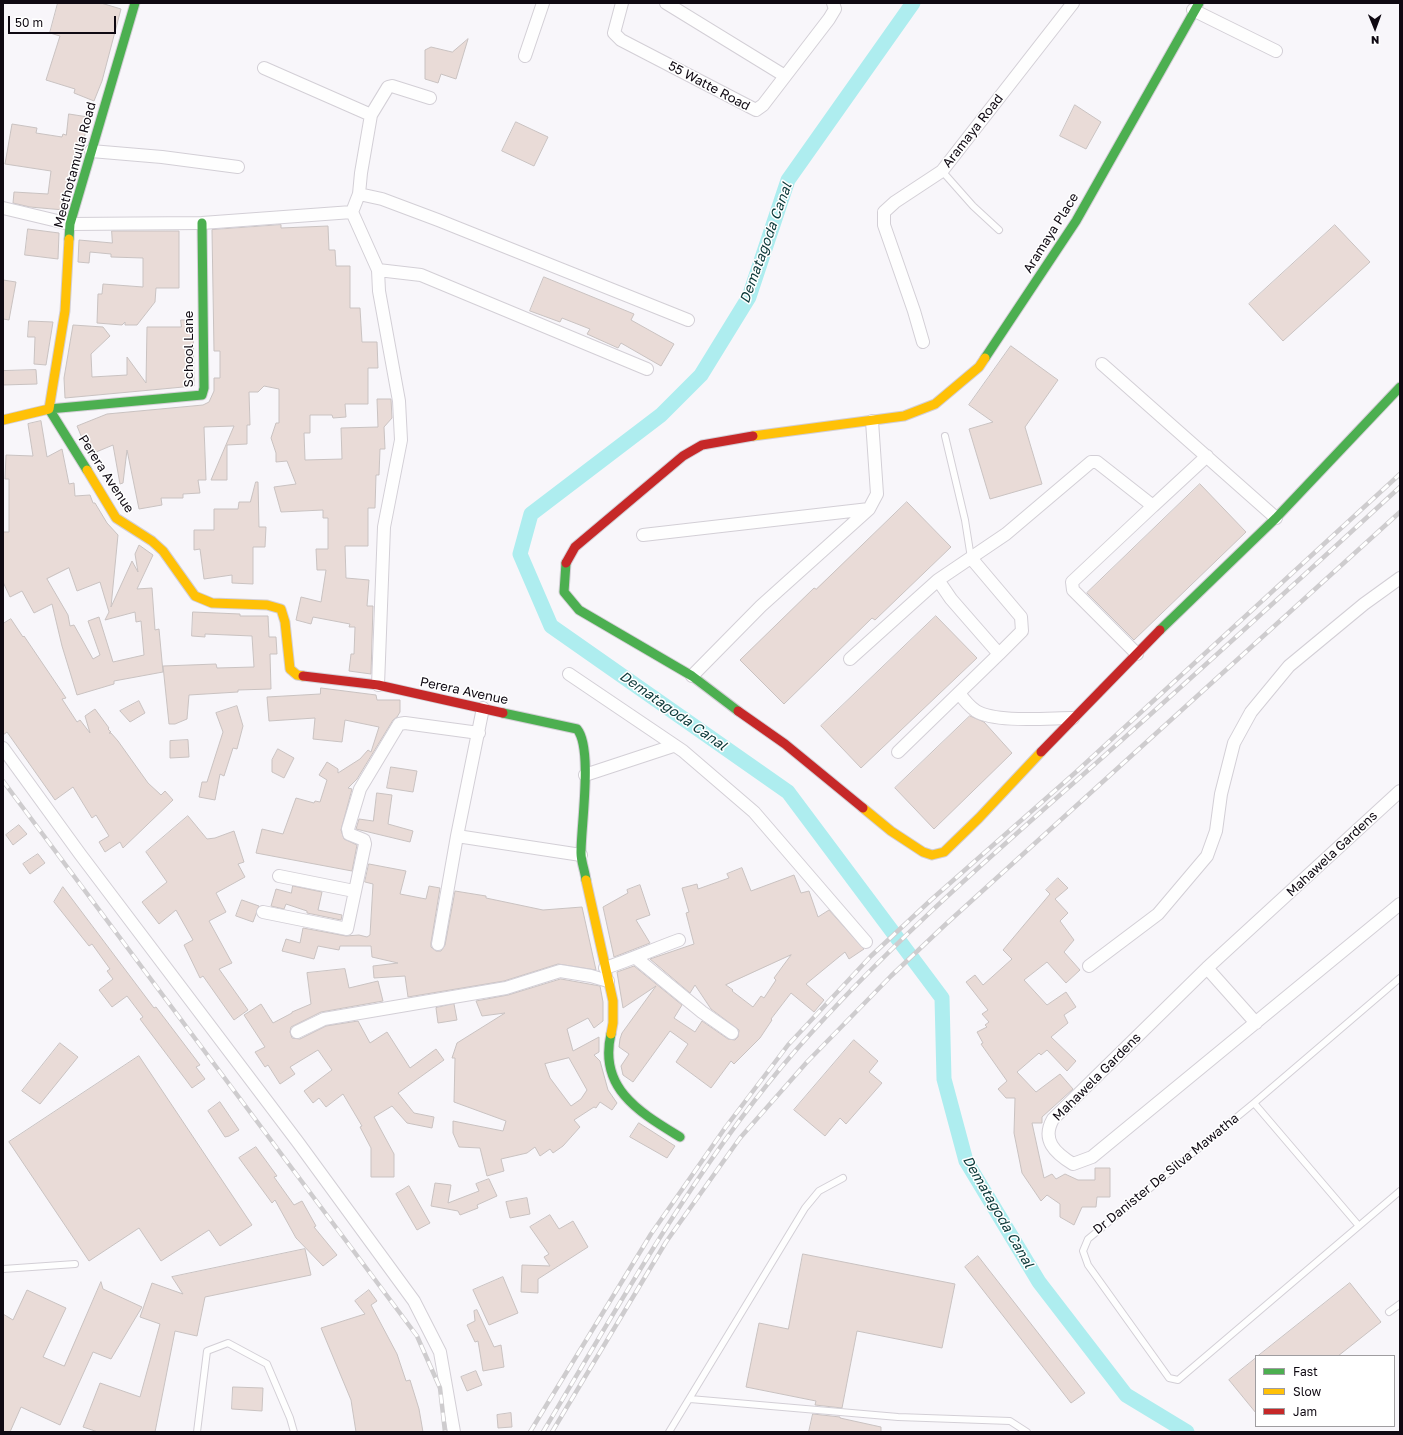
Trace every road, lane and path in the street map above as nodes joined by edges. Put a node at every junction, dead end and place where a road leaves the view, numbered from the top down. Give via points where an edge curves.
1 (135, 3) edge
2 (543, 3) edge
3 (622, 3) edge
4 (666, 3) edge
5 (833, 3) edge
6 (1073, 3) edge
7 (1196, 7) edge
8 (1276, 51) dead end
9 (525, 56) dead end
10 (264, 68) dead end
11 (785, 76) junction
12 (430, 98) dead end
13 (371, 115) junction
14 (91, 151) junction
15 (238, 167) dead end
16 (942, 171) junction
17 (359, 194) junction
18 (3, 208) edge
19 (352, 212) junction
20 (202, 223) junction
21 (70, 224) junction
22 (999, 230) dead end
23 (378, 270) junction
24 (688, 320) dead end
25 (923, 342) dead end
26 (1102, 364) dead end
27 (647, 369) dead end
28 (1400, 387) edge
29 (49, 409) junction
30 (3, 420) edge
31 (872, 421) junction
32 (945, 436) dead end
33 (1206, 456) junction
34 (1153, 506) junction
35 (868, 509) junction
36 (1276, 518) junction
37 (643, 534) dead end
38 (971, 558) junction
39 (1400, 578) edge
40 (938, 580) junction
41 (999, 654) junction
42 (1137, 654) junction
43 (850, 659) dead end
44 (569, 674) dead end
45 (692, 676) junction
46 (378, 685) junction
47 (959, 693) junction
48 (483, 708) junction
49 (1073, 718) junction
50 (479, 733) junction
51 (673, 746) junction
52 (3, 748) edge
53 (898, 752) dead end
54 (585, 775) junction
55 (1399, 795) edge
56 (457, 836) junction
57 (581, 855) junction
58 (279, 876) dead end
59 (354, 891) junction
60 (1400, 904) edge
61 (263, 912) dead end
62 (679, 940) dead end
63 (866, 942) dead end
64 (438, 944) dead end
65 (636, 958) junction
66 (1089, 966) dead end
67 (605, 968) junction
68 (1207, 968) junction
69 (1400, 978) edge
70 (608, 981) junction
71 (1256, 1023) junction
72 (297, 1032) dead end
73 (732, 1033) dead end
74 (1254, 1103) junction
75 (680, 1137) dead end
76 (843, 1178) dead end
77 (1400, 1191) edge
78 (1359, 1226) junction
79 (75, 1264) dead end
80 (3, 1269) edge
81 (1400, 1304) edge
82 (1389, 1312) dead end
83 (690, 1399) junction
84 (197, 1432) edge
85 (294, 1432) edge
86 (454, 1432) edge
87 (669, 1432) edge
88 (1027, 1432) edge

1 - 14 street, Meethotamulla Road
2 - 9 street
3 - 11 street, 55 Watte Road via 614,33 621,40 756,110 763,105
4 - 11 street
5 - 11 street, 55 Watte Road via 835,9 829,19
6 - 16 street, Aramaya Road
7 - 8 street
7 - 31 street, Aramaya Place via 1076,221 979,367 935,404 904,416
10 - 13 street
12 - 13 street via 388,87
13 - 17 street
14 - 15 street
14 - 21 street, Meethotamulla Road
16 - 22 lane via 973,206
16 - 25 street, Aramaya Road via 884,212 884,225
17 - 19 street
17 - 24 street via 382,199 438,220
18 - 21 street
19 - 20 street
19 - 23 street
20 - 21 street
20 - 29 street, School Lane via 202,395
21 - 29 street, Meethotamulla Road via 65,310
23 - 27 street via 421,275
23 - 46 street via 379,292 399,401 401,440 384,527
26 - 33 street
28 - 36 street, Aramaya Place
29 - 30 street
29 - 46 street, Perera Avenue via 116,518 163,551 195,596 212,603 267,605 281,609 285,622 290,669 297,674
31 - 35 street via 877,494
31 - 45 street, Aramaya Place via 728,439 702,445 683,456 575,547 568,557 564,572 564,592 580,610
32 - 38 lane via 965,520
33 - 34 street
33 - 36 street
34 - 38 street via 1097,462 1091,462 1006,534
34 - 42 street via 1072,582 1073,590
35 - 37 street
35 - 45 street via 761,606
36 - 42 street, Aramaya Place
38 - 40 street
38 - 41 street via 1021,617 1022,631
39 - 66 street via 1289,666 1251,712 1234,743 1216,831 1207,856 1158,914
40 - 41 street
40 - 43 street
41 - 47 street
42 - 49 street, Aramaya Place
44 - 51 street
45 - 49 street, Aramaya Place via 785,744 891,831 932,855 944,852 979,818
46 - 48 street, Perera Avenue
47 - 49 street via 977,712 1006,719
47 - 53 street
48 - 50 street
48 - 54 street, Perera Avenue via 576,729 582,735 584,743
50 - 56 street
50 - 59 street via 399,724 360,789 348,829 349,834 364,840 365,844
51 - 54 street
51 - 63 street via 683,751 754,812
52 - 86 street via 414,1300 440,1352
54 - 57 street, Perera Avenue
55 - 68 street, Mahawela Gardens
56 - 57 street
56 - 64 street
57 - 67 street, Perera Avenue
58 - 59 street
59 - 61 street via 347,929
60 - 71 street, Mahawela Gardens
62 - 65 street via 647,951
65 - 67 street
65 - 73 street
67 - 70 street, Perera Avenue
68 - 71 street
68 - 71 street, Mahawela Gardens via 1053,1119 1048,1129 1050,1144 1059,1156 1073,1164 1092,1157
69 - 74 lane, Dr Danister De Silva Mawatha
70 - 72 street via 560,971 506,988 324,1019
70 - 75 street, Perera Avenue via 613,1001 613,1026 609,1046 612,1077 620,1092 634,1107
74 - 78 lane
74 - 78 lane, Dr Danister De Silva Mawatha via 1088,1239 1084,1251 1088,1265 1169,1378 1178,1380
76 - 83 lane via 819,1191 805,1208
77 - 78 lane, Dr Danister De Silva Mawatha
79 - 80 lane
81 - 82 lane
83 - 87 lane
83 - 88 lane via 898,1417 1010,1421
84 - 85 lane via 207,1351 228,1343 267,1364

